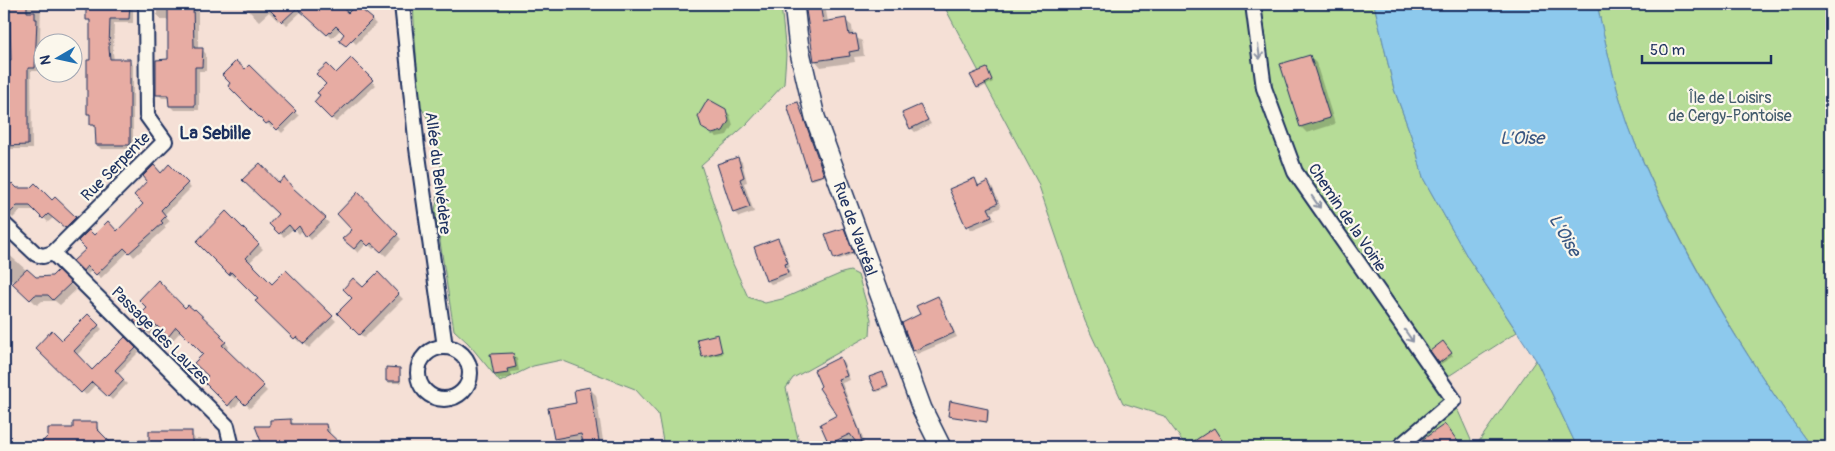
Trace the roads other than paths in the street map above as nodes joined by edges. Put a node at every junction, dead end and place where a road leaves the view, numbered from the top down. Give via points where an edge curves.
1 (146, 4) edge
2 (402, 4) edge
3 (794, 4) edge
4 (1253, 4) edge
5 (4, 224) edge
6 (53, 253) junction
7 (445, 346) dead end
8 (232, 447) edge
9 (941, 447) edge
10 (1399, 447) edge

1 - 6 street, Rue Serpente via 147,116 165,140
2 - 7 street, Allée du Belvédère via 417,148
3 - 9 street, Rue de Vauréal via 799,48 815,117 922,410
4 -> 10 street, Chemin de la Voirie via 1264,88 1295,172 1454,400
5 - 6 street via 36,254
6 - 8 street, Passage des Lauzes via 227,426

